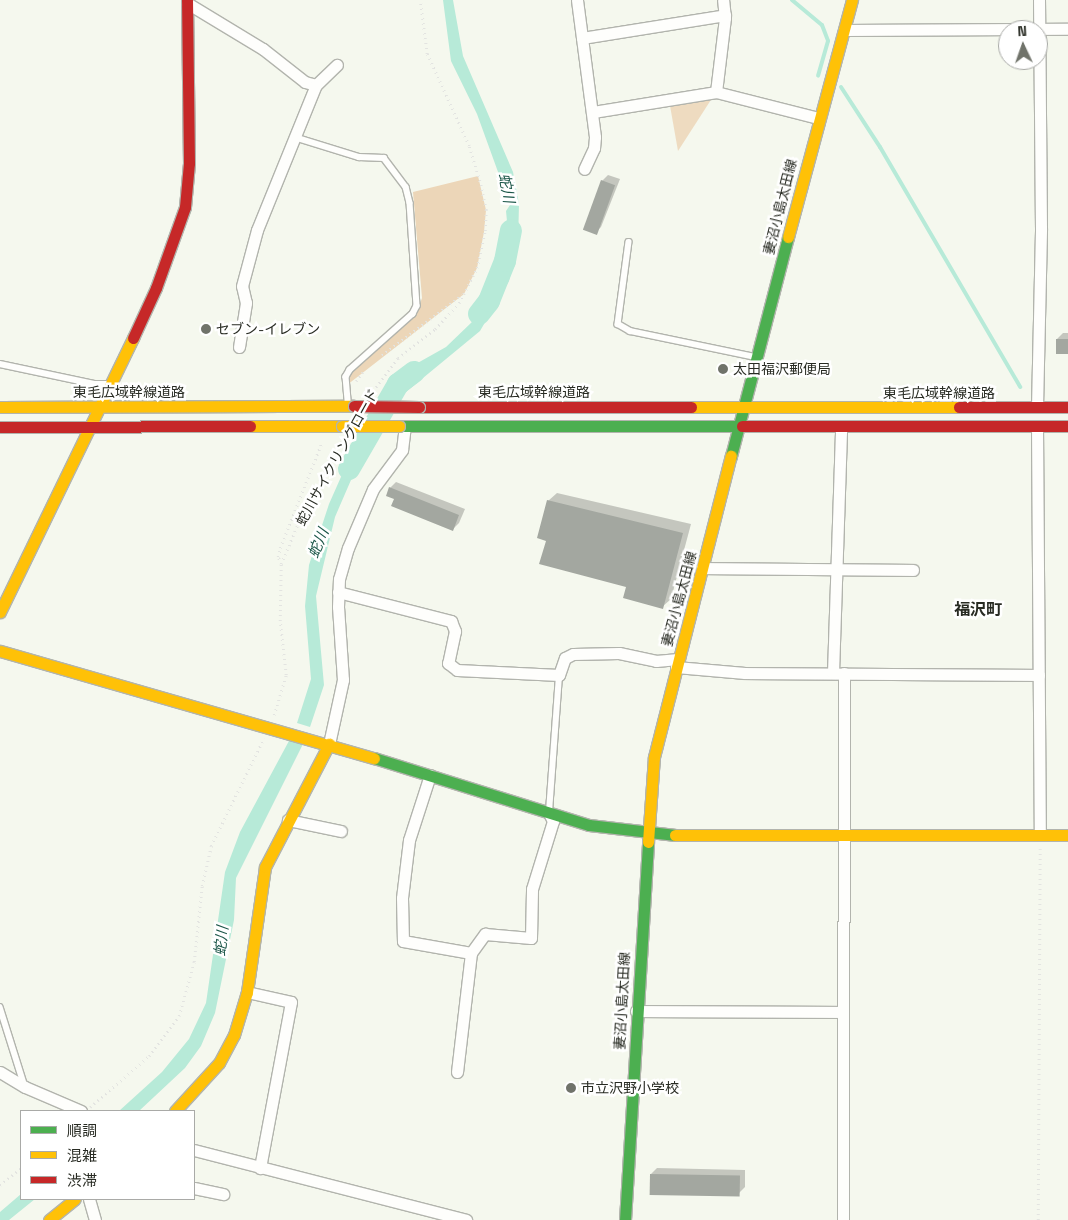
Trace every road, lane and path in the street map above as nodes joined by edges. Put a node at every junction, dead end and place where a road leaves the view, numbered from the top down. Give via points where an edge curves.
1 (420, 0) edge
2 (577, 0) edge
3 (723, 0) edge
4 (852, 0) edge
5 (1040, 0) edge
6 (187, 2) edge
7 (725, 15) junction
8 (1039, 20) edge
9 (998, 29) edge
10 (1048, 29) edge
11 (1068, 29) edge
12 (844, 30) junction
13 (582, 38) junction
14 (337, 65) dead end
15 (1039, 70) edge
16 (316, 85) junction
17 (716, 92) junction
18 (593, 112) junction
19 (818, 118) junction
20 (292, 137) junction
21 (584, 169) dead end
22 (628, 242) dead end
23 (464, 294) junction
24 (239, 347) dead end
25 (757, 357) junction
26 (375, 360) dead end
27 (0, 364) edge
28 (369, 366) dead end
29 (114, 384) junction
30 (348, 392) junction
31 (368, 399) dead end
32 (351, 406) junction
33 (0, 407) edge
34 (1037, 407) junction
35 (1068, 407) edge
36 (102, 408) junction
37 (744, 408) junction
38 (91, 426) junction
39 (402, 426) junction
40 (739, 426) junction
41 (1037, 426) junction
42 (1068, 426) edge
43 (0, 427) edge
44 (841, 427) junction
45 (344, 432) junction
46 (322, 440) dead end
47 (281, 564) junction
48 (702, 568) junction
49 (836, 569) junction
50 (914, 570) dead end
51 (338, 592) junction
52 (0, 612) edge
53 (0, 651) edge
54 (677, 663) junction
55 (839, 673) junction
56 (559, 674) junction
57 (1039, 675) junction
58 (270, 727) junction
59 (325, 743) junction
60 (430, 774) junction
61 (549, 813) junction
62 (288, 820) junction
63 (340, 831) dead end
64 (648, 834) junction
65 (842, 835) junction
66 (1040, 835) junction
67 (1068, 835) edge
68 (471, 953) junction
69 (248, 992) junction
70 (0, 1007) edge
71 (636, 1011) junction
72 (842, 1012) junction
73 (0, 1072) edge
74 (457, 1072) dead end
75 (25, 1087) junction
76 (85, 1110) edge
77 (177, 1110) edge
78 (195, 1150) edge
79 (260, 1168) junction
80 (20, 1169) edge
81 (0, 1185) edge
82 (195, 1188) edge
83 (223, 1194) dead end
84 (74, 1200) edge
85 (88, 1200) edge
86 (49, 1220) edge
87 (95, 1220) edge
88 (466, 1220) edge
89 (625, 1220) edge
90 (843, 1220) edge
91 (1038, 1220) edge

1 - 23 path, 蛇川サイクリングロード via 427,54 469,146 486,210 477,268
2 - 13 street
3 - 7 street
4 - 12 main road, 妻沼小島太田線
5 - 8 street
6 - 16 street via 263,49 305,82
6 - 29 main road via 188,162 185,208 156,288
7 - 13 street
7 - 17 street
9 - 12 street
10 - 11 street
12 - 19 main road, 妻沼小島太田線
13 - 18 street
14 - 16 street
15 - 34 street via 1041,228
16 - 20 street
17 - 18 street
17 - 19 street
18 - 21 street via 594,148
19 - 25 main road, 妻沼小島太田線
20 - 24 street via 257,230 242,286 246,303
20 - 30 lane via 359,158 384,158 406,187 410,203 417,306 350,370 346,377
22 - 25 lane via 618,324 630,331
23 - 26 path
23 - 31 path, 蛇川サイクリングロード via 435,329 398,358
25 - 37 main road, 妻沼小島太田線
27 - 29 lane via 94,384
28 - 30 path
29 - 36 main road
30 - 32 lane
32 - 36 main road, 東毛広域幹線道路
32 - 37 main road, 東毛広域幹線道路, bridge
33 - 36 main road, 東毛広域幹線道路
34 - 35 main road, 東毛広域幹線道路
34 - 37 main road, 東毛広域幹線道路
36 - 38 main road
37 - 40 main road, 妻沼小島太田線
38 - 43 main road
38 - 45 main road
38 - 52 main road
39 - 40 main road
39 - 45 main road, bridge
39 - 51 street via 402,450 373,489 346,555
40 - 44 main road
40 - 48 main road, 妻沼小島太田線
41 - 42 main road
41 - 44 main road
41 - 57 street
44 - 49 street
45 - 47 path, 蛇川サイクリングロード via 303,512
46 - 47 path via 280,548 278,557
47 - 58 path, 蛇川サイクリングロード via 280,621 286,675
48 - 49 street
48 - 54 main road, 妻沼小島太田線
49 - 50 street
49 - 55 street
51 - 56 street via 454,622 448,659 453,669
51 - 59 street via 343,680
53 - 58 main road
54 - 55 street via 745,673
54 - 56 street via 619,653 573,654 565,658
54 - 64 main road, 妻沼小島太田線 via 654,758
55 - 57 street
55 - 65 street
56 - 61 lane
57 - 66 street
58 - 59 main road
58 - 76 path, 蛇川サイクリングロード via 211,846 202,886 194,962 179,1016 149,1056
59 - 60 main road
59 - 62 main road
60 - 61 main road
60 - 68 street via 409,840 402,898 403,940
61 - 64 main road via 589,825
61 - 68 street via 553,821 532,888 531,938 485,934
62 - 63 street
62 - 69 main road via 263,872
64 - 65 main road
64 - 71 main road, 妻沼小島太田線
65 - 66 main road
65 - 72 street
66 - 67 main road
66 - 91 path
68 - 74 street
69 - 77 main road via 234,1035 219,1063
69 - 79 street via 291,1002
70 - 75 lane
71 - 72 street
71 - 89 main road, 妻沼小島太田線
72 - 90 street
73 - 75 street
75 - 76 street
78 - 79 street
79 - 88 street
80 - 81 path
82 - 83 street
84 - 86 main road
85 - 87 street

